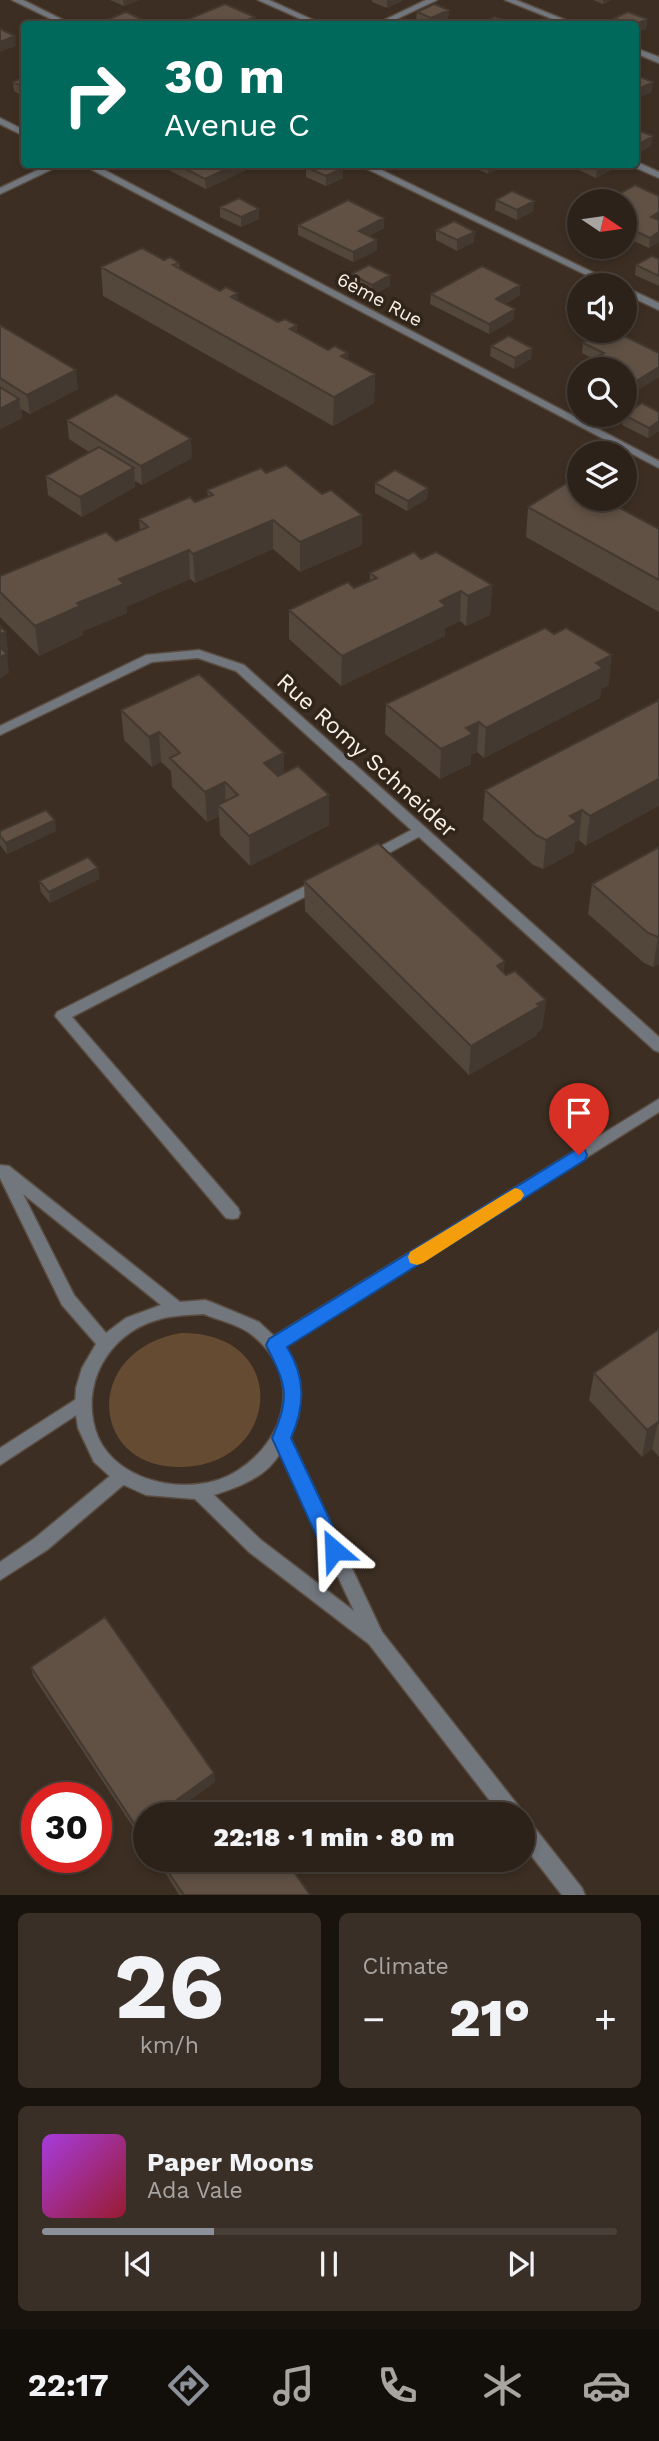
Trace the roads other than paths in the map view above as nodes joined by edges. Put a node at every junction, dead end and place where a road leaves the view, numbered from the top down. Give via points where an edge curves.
1 (16, 0) edge
2 (262, 0) edge
3 (433, 0) edge
4 (509, 0) edge
5 (61, 21) edge
6 (311, 21) edge
7 (387, 21) edge
8 (563, 21) edge
9 (639, 52) edge
10 (659, 60) edge
11 (0, 121) edge
12 (21, 132) edge
13 (639, 166) edge
14 (50, 168) edge
15 (93, 168) edge
16 (369, 168) edge
17 (659, 175) edge
18 (0, 191) edge
19 (589, 273) edge
20 (637, 296) edge
21 (659, 307) edge
22 (659, 465) edge
23 (0, 731) edge
24 (419, 831) junction
25 (359, 864) edge
26 (336, 876) edge
27 (659, 1046) edge
28 (659, 1105) edge
29 (2, 1168) edge
30 (232, 1213) dead end
31 (176, 1308) junction
32 (106, 1344) junction
33 (275, 1345) junction
34 (82, 1403) junction
35 (282, 1438) junction
36 (0, 1457) edge
37 (122, 1476) junction
38 (199, 1492) junction
39 (0, 1572) edge
40 (376, 1639) junction
41 (503, 1802) edge
42 (535, 1844) edge
43 (575, 1895) edge

1 - 5 street
2 - 6 street
3 - 7 street
4 - 8 street
9 - 10 street
11 - 12 street
13 - 17 street
14 - 18 street
15 - 22 street, 6ème Rue
16 - 19 street
20 - 21 street
23 - 24 street, Rue Romy Schneider via 149,658 199,654 240,668
24 - 25 street
24 - 27 street, Rue Romy Schneider
26 - 30 street via 62,1016
28 - 33 street
29 - 31 street
29 - 32 street via 68,1300
31 - 32 street via 125,1327
31 - 33 street via 205,1307 232,1314 256,1326
32 - 34 street via 92,1362
33 - 35 street via 288,1366 293,1390 292,1415
34 - 36 street
34 - 37 street via 85,1431 100,1457
35 - 38 street via 268,1458 247,1474 225,1486
35 - 40 street
37 - 38 street via 145,1488
37 - 39 street
38 - 40 street via 255,1546
40 - 41 street
42 - 43 street

